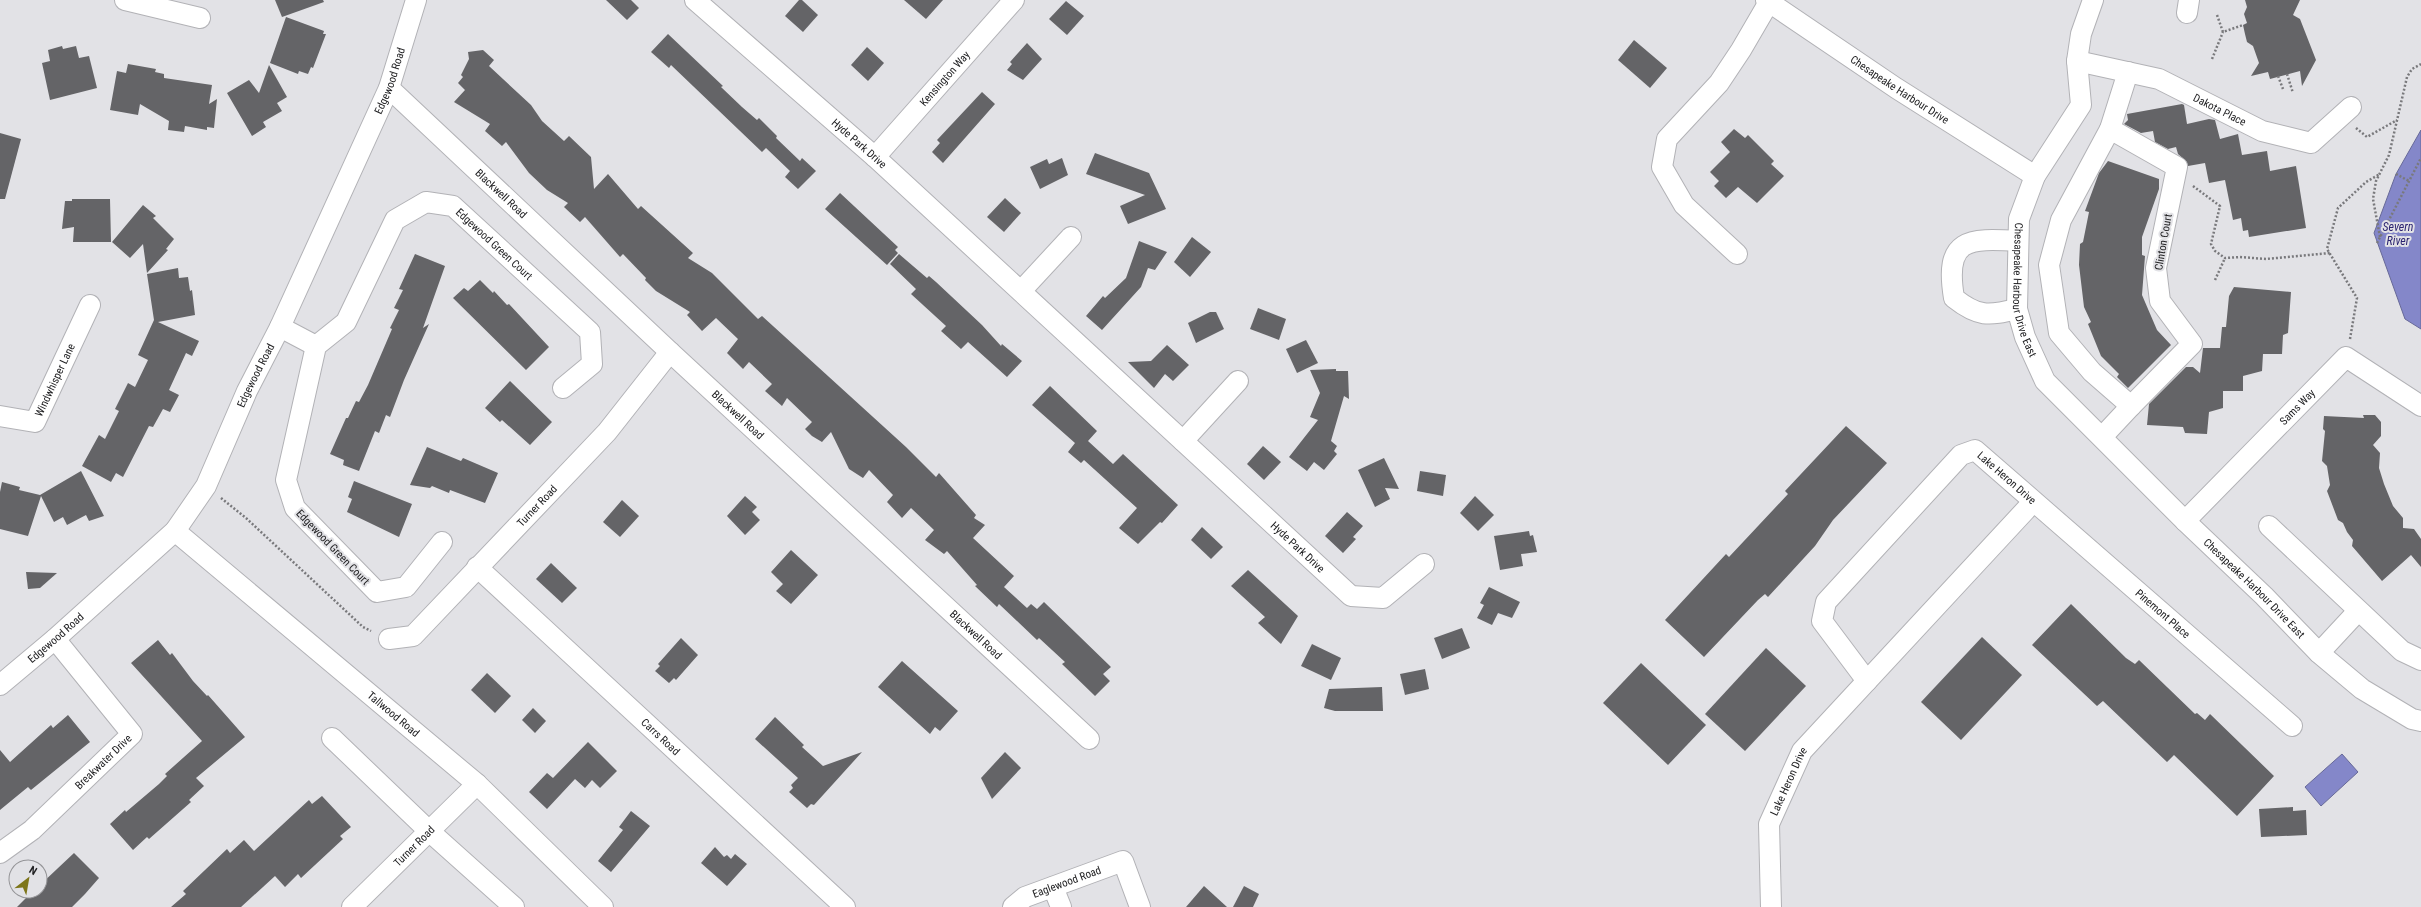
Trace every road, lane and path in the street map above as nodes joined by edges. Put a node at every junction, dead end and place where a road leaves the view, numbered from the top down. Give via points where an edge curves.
1 (125, 0) edge
2 (416, 0) edge
3 (695, 0) edge
4 (2093, 0) edge
5 (1767, 1) edge
6 (1005, 3) edge
7 (2217, 15) dead end
8 (200, 18) dead end
9 (2243, 25) dead end
10 (2223, 32) junction
11 (2212, 59) dead end
12 (2077, 61) junction
13 (2421, 64) edge
14 (2128, 72) junction
15 (2287, 74) dead end
16 (2278, 76) dead end
17 (389, 88) junction
18 (2283, 89) dead end
19 (2293, 93) dead end
20 (2346, 111) joint
21 (2397, 120) junction
22 (2110, 129) junction
23 (875, 157) junction
24 (2421, 158) edge
25 (2419, 165) edge
26 (2176, 173) junction
27 (2380, 174) junction
28 (2396, 174) dead end
29 (2035, 176) junction
30 (2409, 180) junction
31 (1071, 237) dead end
32 (2380, 237) junction
33 (2018, 241) junction
34 (2377, 243) dead end
35 (2330, 253) junction
36 (1737, 254) dead end
37 (2225, 258) junction
38 (2215, 280) dead end
39 (1021, 291) junction
40 (90, 305) dead end
41 (2017, 309) junction
42 (280, 327) junction
43 (316, 346) junction
44 (670, 352) junction
45 (2346, 357) junction
46 (1238, 381) dead end
47 (563, 388) dead end
48 (2130, 406) junction
49 (2421, 406) edge
50 (0, 416) edge
51 (2102, 437) junction
52 (1183, 441) junction
53 (221, 498) dead end
54 (2033, 502) junction
55 (2185, 521) junction
56 (2269, 526) dead end
57 (175, 531) junction
58 (442, 542) dead end
59 (1424, 564) dead end
60 (477, 567) junction
61 (2358, 611) junction
62 (382, 636) joint
63 (55, 639) junction
64 (2319, 653) junction
65 (2421, 660) edge
66 (1868, 681) junction
67 (0, 684) edge
68 (2421, 721) edge
69 (2292, 726) dead end
70 (332, 738) dead end
71 (1089, 739) dead end
72 (477, 784) junction
73 (429, 831) junction
74 (0, 853) edge
75 (1053, 887) junction
76 (352, 907) edge
77 (514, 907) edge
78 (603, 907) edge
79 (845, 907) edge
80 (1013, 907) edge
81 (1060, 907) edge
82 (1140, 907) edge
83 (1771, 907) edge

1 - 8 street
2 - 17 street, Edgewood Road
3 - 23 street, Hyde Park Drive
4 - 12 street, Chesapeake Harbour Drive East via 2083,27
5 - 29 street, Chesapeake Harbour Drive via 1896,88
5 - 36 street via 1741,50 1719,83 1667,139 1663,150 1662,167 1684,205
6 - 23 street, Kensington Way
7 - 10 path
9 - 10 path
10 - 11 path
12 - 14 street, Dakota Place
12 - 29 street, Chesapeake Harbour Drive East via 2081,105
13 - 21 path via 2412,69 2407,77
14 - 20 street, Dakota Place via 2159,79 2262,131 2311,143
14 - 22 street
15 - 19 path
16 - 18 path
17 - 42 street, Edgewood Road
17 - 44 street, Blackwell Road
20 - 21 path via 2367,137
21 - 27 path via 2390,155
22 - 26 street via 2177,167
22 - 48 street via 2061,220 2049,265 2059,333 2092,372
23 - 39 street, Hyde Park Drive
24 - 25 path
25 - 30 path
26 - 37 path via 2220,206 2211,244 2215,251
26 - 48 street, Clinton Court via 2156,268 2160,301 2192,344
27 - 32 path via 2373,199
27 - 35 path via 2366,182 2338,208 2327,249
28 - 30 path
29 - 33 street, Chesapeake Harbour Drive East via 2019,219
30 - 32 path
31 - 39 street
32 - 34 path
33 - 41 street, Chesapeake Harbour Drive East
33 - 41 street via 1969,241 1954,255 1951,277 1954,298 1969,310 1992,315
35 - 37 path via 2266,259
35 - 45 path via 2357,298
37 - 38 path
39 - 52 street, Hyde Park Drive
40 - 50 street, Windwhisper Lane via 35,422
41 - 51 street, Chesapeake Harbour Drive East via 2025,337 2045,381
42 - 43 street
42 - 57 street, Edgewood Road via 248,391 206,486
43 - 47 street, Edgewood Green Court via 346,322 395,220 426,202 453,206 590,332 592,364
43 - 58 street, Edgewood Green Court via 286,480 295,508 377,592 406,587
44 - 60 street, Turner Road via 607,432
44 - 71 street, Blackwell Road
45 - 49 street
45 - 55 street, Sams Way
46 - 52 street
48 - 51 street
51 - 55 street, Chesapeake Harbour Drive East
52 - 59 street, Hyde Park Drive via 1351,596 1383,598
53 - 62 path via 363,627
54 - 66 street, Lake Heron Drive
54 - 66 street, Lake Heron Drive via 1975,450 1961,455 1831,596 1826,602 1822,621
54 - 69 street, Pinemont Place
55 - 64 street, Chesapeake Harbour Drive East via 2264,596
56 - 61 street
57 - 63 street, Edgewood Road
57 - 72 street, Tallwood Road
60 - 62 street, Turner Road via 413,636
60 - 79 street, Carrs Road
61 - 64 street
61 - 65 street via 2402,652
63 - 67 street, Edgewood Road
63 - 74 street, Breakwater Drive via 132,734 32,830
64 - 68 street, Chesapeake Harbour Drive East via 2362,689 2412,719
66 - 83 street, Lake Heron Drive via 1802,751 1769,824
70 - 73 street
72 - 73 street, Turner Road
72 - 78 street, Tallwood Road
73 - 76 street, Turner Road
73 - 77 street
75 - 80 street, Eaglewood Road via 1026,897
75 - 81 street
75 - 82 street, Eaglewood Road via 1123,861

